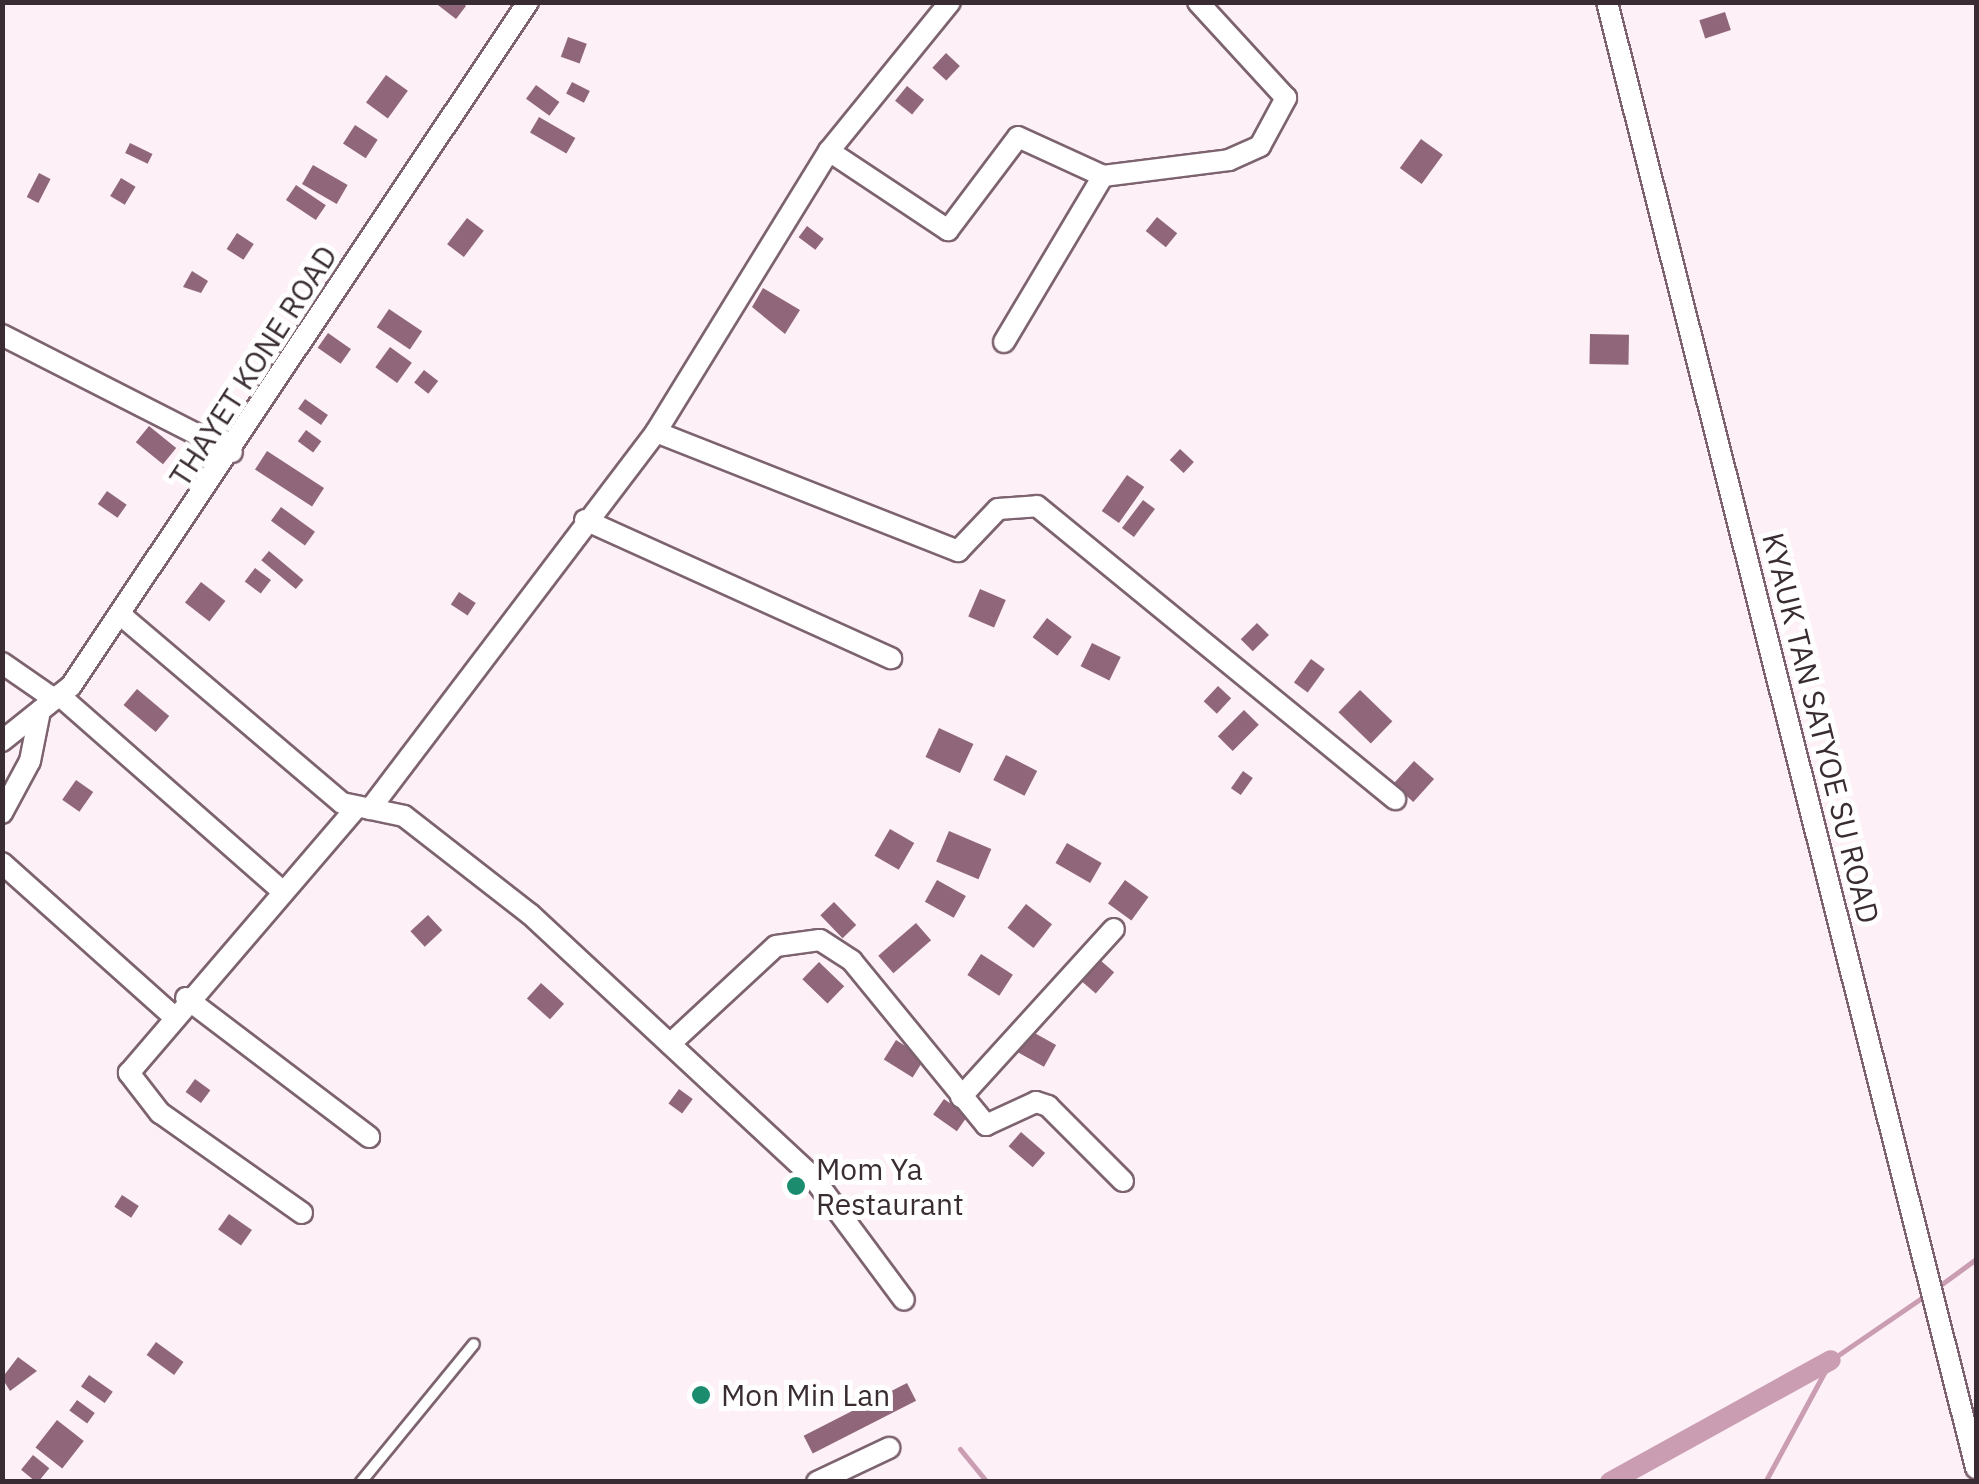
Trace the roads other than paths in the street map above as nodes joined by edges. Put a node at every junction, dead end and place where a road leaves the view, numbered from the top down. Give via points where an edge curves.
1 (528, 2) edge
2 (950, 2) edge
3 (1198, 2) edge
4 (1607, 2) edge
5 (829, 152) junction
6 (1103, 176) junction
7 (2, 335) edge
8 (1004, 342) dead end
9 (656, 432) junction
10 (232, 452) junction
11 (585, 520) junction
12 (120, 615) junction
13 (892, 658) dead end
14 (2, 663) edge
15 (51, 702) junction
16 (2, 741) edge
17 (1395, 799) dead end
18 (362, 809) junction
19 (2, 813) edge
20 (2, 863) edge
21 (282, 892) junction
22 (1114, 929) dead end
23 (179, 1007) junction
24 (670, 1044) junction
25 (961, 1097) junction
26 (368, 1137) dead end
27 (1123, 1181) dead end
28 (302, 1213) dead end
29 (904, 1300) dead end
30 (474, 1344) dead end
31 (889, 1448) dead end
32 (1976, 1468) edge
33 (361, 1482) edge
34 (817, 1482) edge

1 - 10 street, THAYET KONE ROAD
2 - 5 street
3 - 6 street via 1280,90 1284,114 1260,146 1229,160
4 - 32 street, KYAUK TAN SATYOE SU ROAD
5 - 6 street via 948,230 1011,140
5 - 9 street
6 - 8 street
7 - 10 street
9 - 11 street
9 - 17 street via 958,551 998,509 1037,506
10 - 12 street, THAYET KONE ROAD
11 - 13 street
11 - 18 street
12 - 15 street, THAYET KONE ROAD
12 - 18 street
14 - 15 street
15 - 16 street, THAYET KONE ROAD
15 - 19 street
15 - 21 street
18 - 21 street
18 - 24 street via 404,816 530,914
20 - 23 street
21 - 23 street
22 - 25 street
23 - 26 street
23 - 28 street via 136,1060 130,1083
24 - 25 street via 776,946 820,940 852,962
24 - 29 street via 812,1176
25 - 27 street via 996,1127 1036,1102 1048,1106
30 - 33 lane
31 - 34 street

